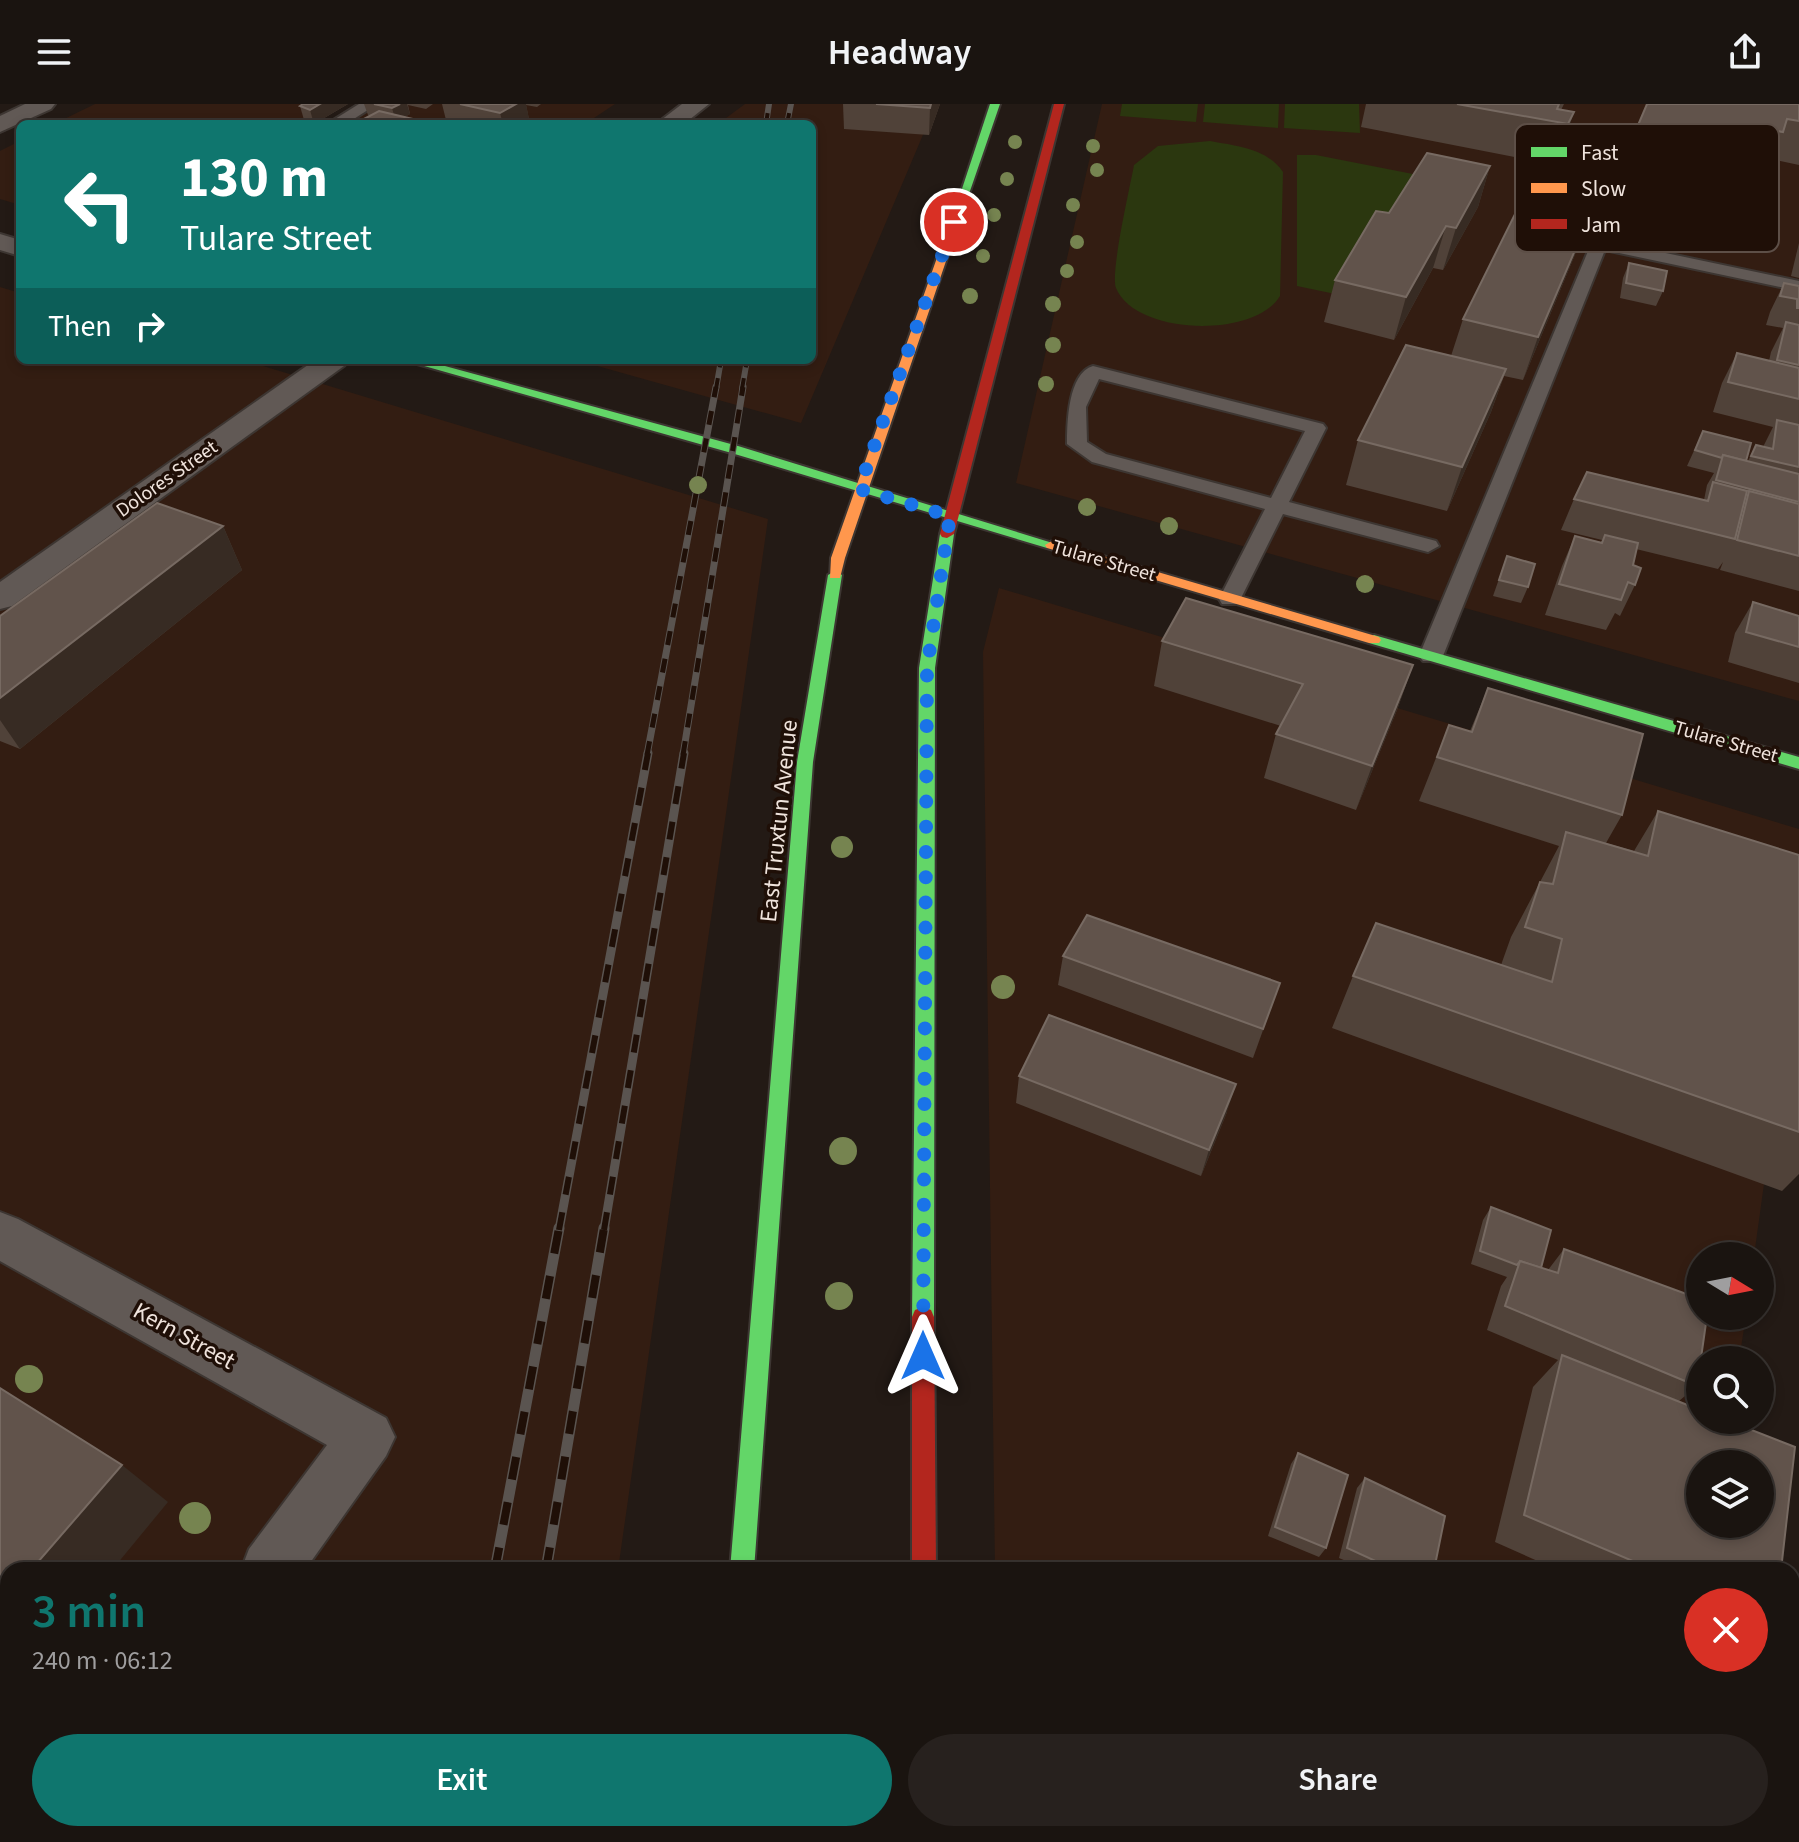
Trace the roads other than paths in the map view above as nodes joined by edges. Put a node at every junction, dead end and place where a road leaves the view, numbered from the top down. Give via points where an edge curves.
1 (43, 104) edge
2 (370, 104) edge
3 (697, 104) edge
4 (995, 104) edge
5 (1059, 104) edge
6 (342, 120) edge
7 (674, 120) edge
8 (0, 125) edge
9 (1596, 252) edge
10 (1637, 252) edge
11 (1799, 286) edge
12 (328, 364) edge
13 (424, 364) edge
14 (859, 489) junction
15 (1276, 506) junction
16 (950, 516) junction
17 (1428, 546) dead end
18 (0, 598) edge
19 (1230, 599) junction
20 (1431, 656) junction
21 (1799, 763) edge
22 (0, 1235) edge
23 (276, 1562) edge
24 (743, 1562) edge
25 (924, 1562) edge

1 - 8 street
2 - 6 lane
3 - 7 street
4 - 14 main road, East Truxtun Avenue
5 - 16 main road
9 - 20 lane
10 - 11 lane
12 - 18 street, Dolores Street
13 - 14 main road, Tulare Street
14 - 16 main road, Tulare Street
14 - 24 main road, East Truxtun Avenue via 838,558 805,762
15 - 15 lane via 1316,428 1093,372 1076,407 1077,444 1099,458
15 - 17 lane
15 - 19 lane
16 - 19 main road, Tulare Street
16 - 25 main road via 927,668
19 - 20 main road, Tulare Street
20 - 21 main road, Tulare Street
22 - 23 street, Kern Street via 367,1437

